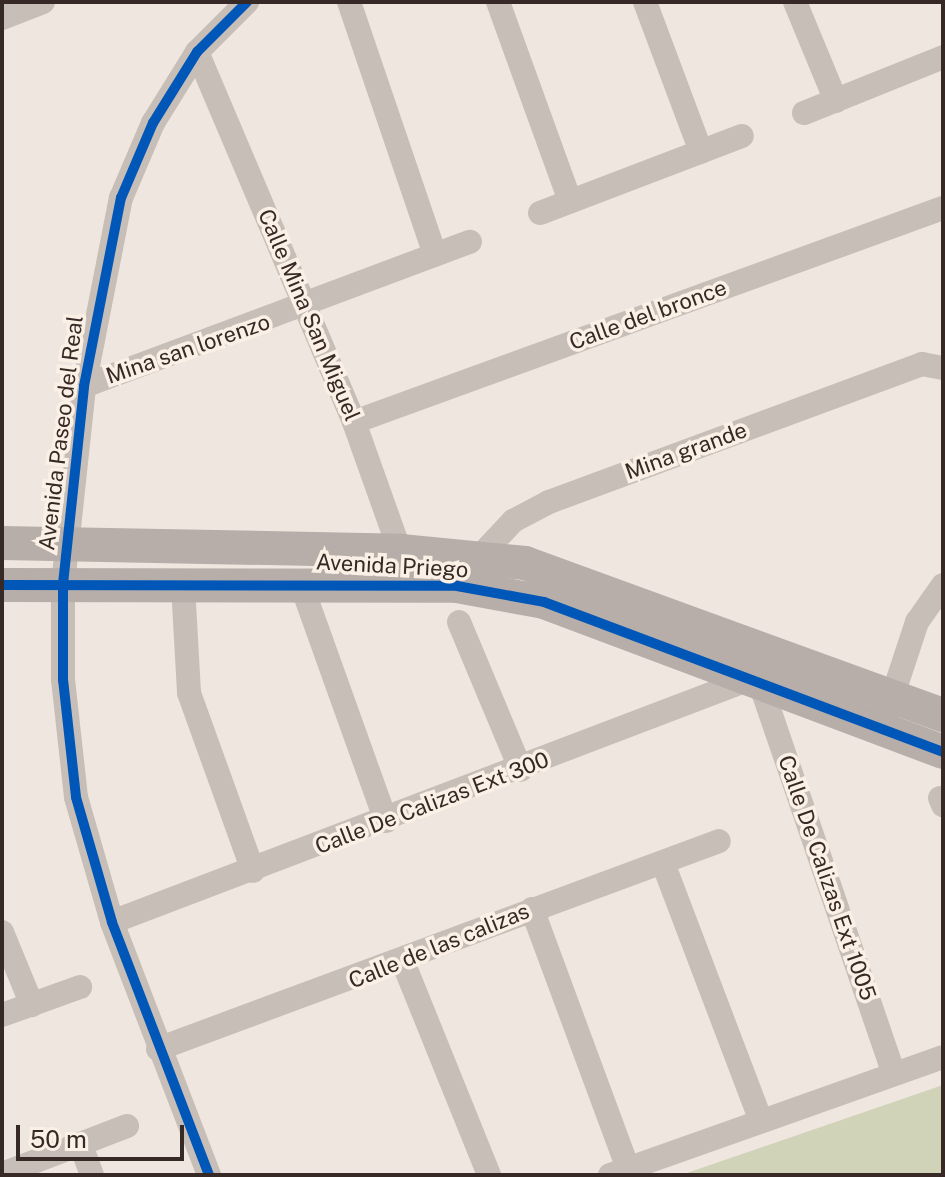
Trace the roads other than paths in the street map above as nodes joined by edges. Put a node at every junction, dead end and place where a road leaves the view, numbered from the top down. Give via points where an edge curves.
1 (43, 2) edge
2 (349, 2) edge
3 (498, 2) edge
4 (645, 2) edge
5 (795, 2) edge
6 (233, 7) edge
7 (2, 18) edge
8 (197, 52) junction
9 (943, 57) edge
10 (836, 101) junction
11 (804, 113) dead end
12 (742, 136) dead end
13 (701, 152) junction
14 (570, 201) junction
15 (943, 208) edge
16 (540, 213) dead end
17 (470, 242) dead end
18 (435, 255) junction
19 (307, 307) junction
20 (943, 368) edge
21 (84, 386) junction
22 (354, 422) junction
23 (66, 542) junction
24 (2, 543) edge
25 (479, 555) junction
26 (406, 567) junction
27 (300, 581) junction
28 (63, 584) junction
29 (2, 585) edge
30 (183, 585) junction
31 (943, 585) edge
32 (457, 586) junction
33 (459, 622) dead end
34 (755, 681) junction
35 (888, 712) junction
36 (943, 715) edge
37 (943, 752) edge
38 (521, 770) junction
39 (386, 821) junction
40 (719, 841) dead end
41 (663, 863) junction
42 (253, 871) junction
43 (532, 909) junction
44 (112, 922) junction
45 (2, 932) edge
46 (403, 962) junction
47 (80, 987) dead end
48 (32, 1005) junction
49 (2, 1015) edge
50 (158, 1049) junction
51 (943, 1057) edge
52 (894, 1074) junction
53 (761, 1121) junction
54 (127, 1126) dead end
55 (81, 1145) junction
56 (619, 1172) edge
57 (2, 1174) edge
58 (92, 1175) edge
59 (209, 1175) edge
60 (489, 1175) edge

1 - 7 street
2 - 18 street
3 - 14 street
4 - 13 street
5 - 10 street
6 - 8 street, Avenida Paseo del Real
8 - 19 street, Calle Mina San Miguel
8 - 21 street, Avenida Paseo del Real via 153,123 121,198
9 - 10 street
10 - 11 street
12 - 13 street
13 - 14 street
14 - 16 street
15 - 22 street, Calle del bronce
17 - 18 street, Mina san lorenzo
18 - 19 street, Mina san lorenzo
19 - 21 street, Mina san lorenzo
19 - 22 street, Calle Mina San Miguel
20 - 25 street, Mina grande via 922,364 549,502 513,521
21 - 23 street, Avenida Paseo del Real
22 - 26 street, Calle Mina San Miguel
23 - 24 street, Avenida Priego
23 - 26 street, Avenida Priego
23 - 28 street, Avenida Paseo del Real
25 - 26 street, Avenida Priego
25 - 32 street, Mina grande
25 - 35 street, Avenida Priego via 560,574
26 - 27 street, Avenida Priego
26 - 32 street, Avenida Priego
27 - 30 street, Avenida Priego
27 - 39 street
28 - 29 street, Avenida Priego
28 - 30 street, Avenida Priego
28 - 44 street, Avenida Paseo del Real via 67,737 76,797
30 - 42 street via 189,693
31 - 35 street via 917,622
32 - 34 street, Avenida Priego via 544,602
33 - 38 street
34 - 35 street, Avenida Priego
34 - 38 street, Calle De Calizas Ext 300
34 - 52 street, Calle De Calizas Ext 1005
35 - 36 street, Avenida Priego
35 - 37 street, Avenida Priego
38 - 39 street, Calle De Calizas Ext 300
39 - 42 street, Calle De Calizas Ext 300
40 - 41 street, Calle de las calizas
41 - 43 street, Calle de las calizas
41 - 53 street
42 - 44 street, Calle De Calizas Ext 300
43 - 46 street, Calle de las calizas
43 - 56 street
44 - 50 street, Avenida Paseo del Real
45 - 48 street
46 - 50 street, Calle de las calizas
46 - 60 street
47 - 48 street
48 - 49 street
50 - 59 street, Avenida Paseo del Real
51 - 52 street
52 - 53 street
53 - 56 street
54 - 55 street
55 - 57 street
55 - 58 street

